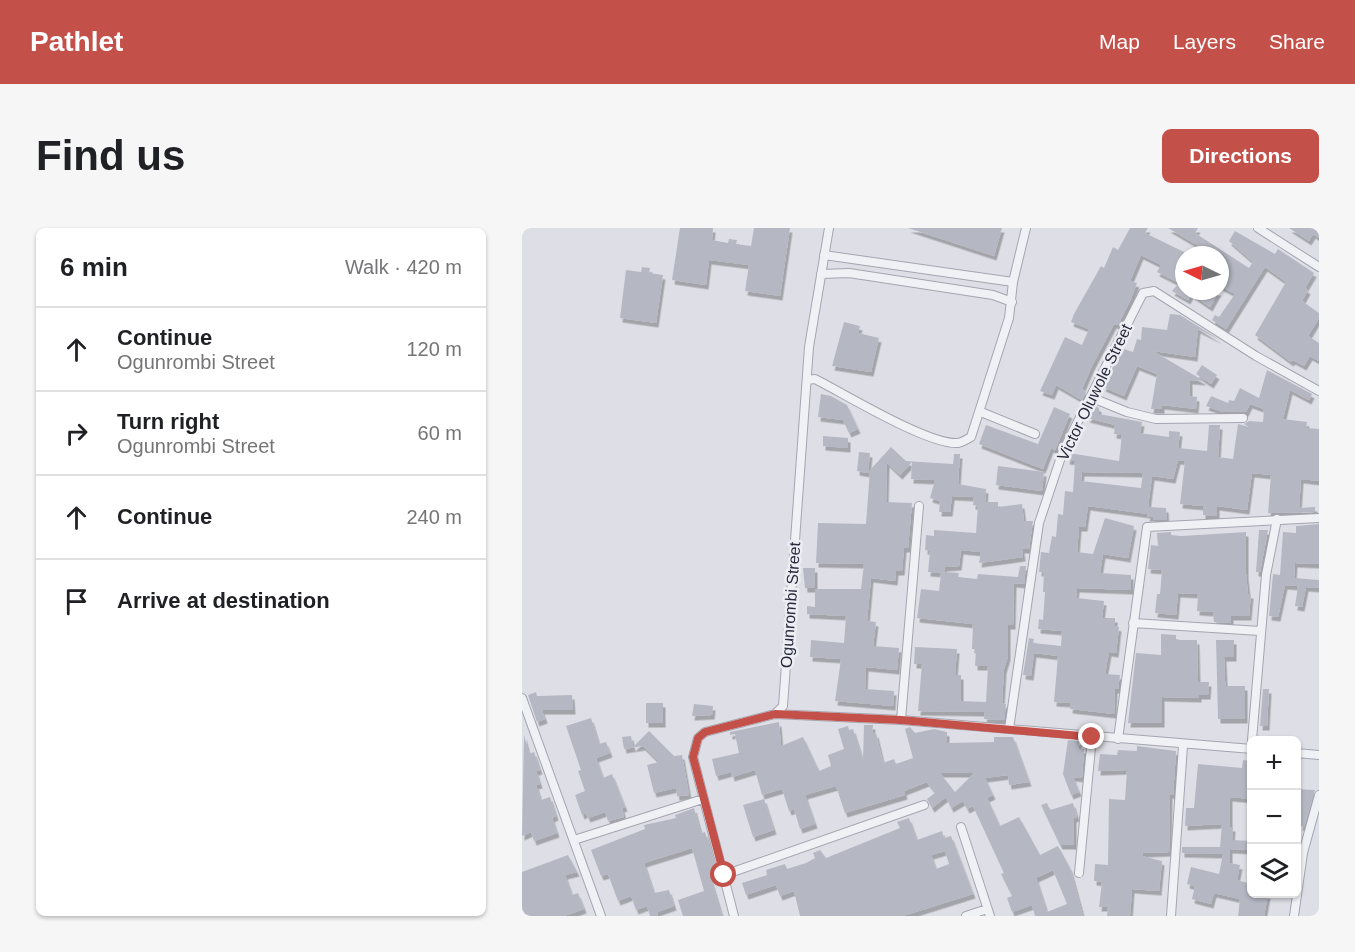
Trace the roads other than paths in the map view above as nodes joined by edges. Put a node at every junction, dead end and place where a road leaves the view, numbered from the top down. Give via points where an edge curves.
1 (829, 228) edge
2 (1026, 228) edge
3 (1258, 228) edge
4 (824, 255) junction
5 (1319, 267) edge
6 (821, 274) junction
7 (1013, 282) junction
8 (1012, 302) junction
9 (807, 380) junction
10 (1319, 391) edge
11 (1090, 397) junction
12 (981, 412) junction
13 (1243, 418) dead end
14 (1035, 434) dead end
15 (919, 506) dead end
16 (1319, 518) edge
17 (1277, 519) junction
18 (1133, 623) junction
19 (1260, 631) junction
20 (522, 698) edge
21 (775, 714) junction
22 (901, 720) junction
23 (1009, 729) junction
24 (1252, 736) edge
25 (1092, 737) junction
26 (1119, 739) junction
27 (1183, 746) junction
28 (1247, 749) edge
29 (1301, 753) edge
30 (1319, 755) edge
31 (1319, 795) edge
32 (703, 799) junction
33 (924, 805) dead end
34 (961, 827) dead end
35 (573, 840) junction
36 (1078, 873) dead end
37 (724, 875) junction
38 (989, 912) edge
39 (601, 916) edge
40 (734, 916) edge
41 (966, 916) edge
42 (1170, 916) edge
43 (1293, 916) edge

1 - 4 street, Ogunrombi Street
2 - 7 street
3 - 5 street
4 - 6 street, Ogunrombi Street
4 - 7 street
6 - 8 street via 849,273 993,295
6 - 9 street, Ogunrombi Street
7 - 8 street
8 - 12 street
9 - 12 street via 815,379 917,431 951,442 961,443 971,437
9 - 21 street, Ogunrombi Street via 783,706
10 - 11 street, Victor Oluwole Street via 1149,290 1143,293
11 - 13 street via 1156,419
11 - 23 street, Victor Oluwole Street via 1063,451 1035,536
12 - 14 street
15 - 22 street
16 - 17 street
17 - 18 street via 1147,527
17 - 19 street
18 - 19 street
18 - 26 street
19 - 24 street
20 - 35 street
21 - 22 street
21 - 32 street via 705,732 698,738 693,757
22 - 23 street
23 - 25 street
25 - 26 street
25 - 36 street
26 - 27 street
27 - 28 street
27 - 42 street
29 - 30 street
31 - 43 street via 1303,854
32 - 35 street
32 - 37 street
33 - 37 street
34 - 38 street
35 - 39 street
37 - 40 street
38 - 41 street

